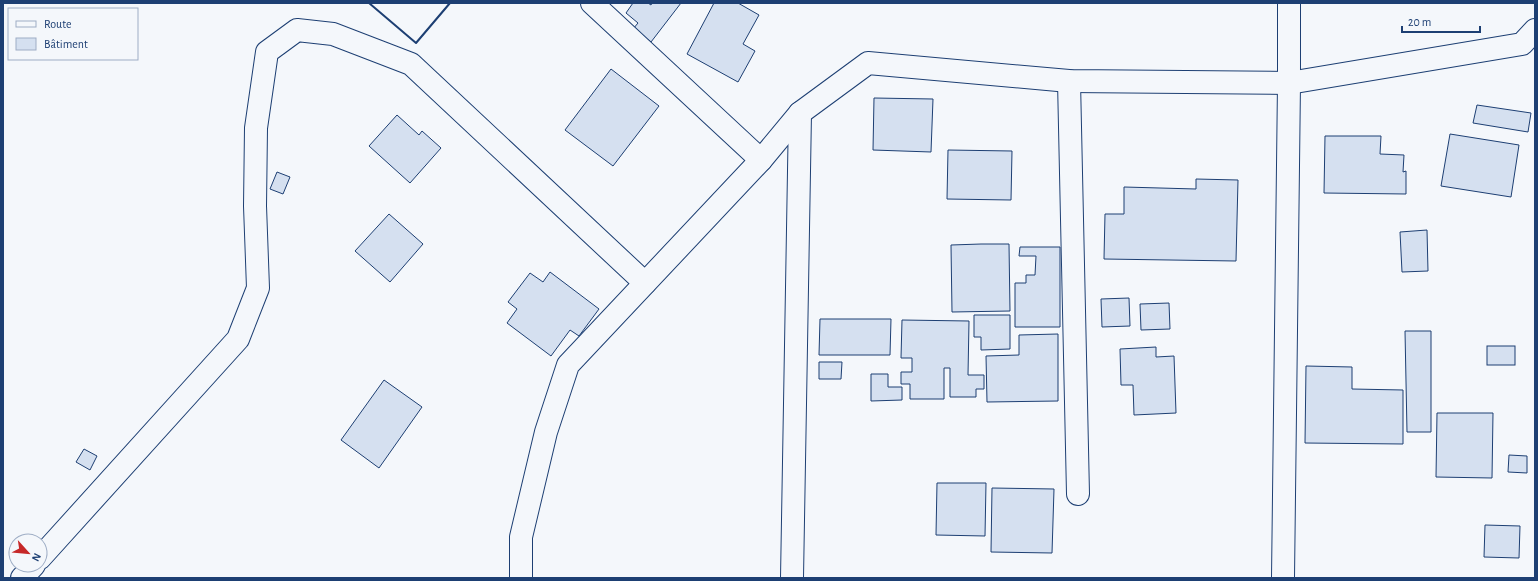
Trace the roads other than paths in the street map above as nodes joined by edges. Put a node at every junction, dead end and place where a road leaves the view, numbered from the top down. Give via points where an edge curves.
1 (592, 3) edge
2 (1289, 3) edge
3 (1535, 30) edge
4 (1069, 81) junction
5 (1290, 83) junction
6 (800, 113) junction
7 (761, 160) junction
8 (645, 283) junction
9 (1078, 494) dead end
10 (48, 549) edge
11 (521, 578) edge
12 (792, 578) edge
13 (1283, 578) edge

1 - 7 street
2 - 5 street
3 - 5 street via 1522,44
4 - 5 street
4 - 6 street via 868,63
4 - 9 street
5 - 13 street
6 - 7 street
6 - 12 street
7 - 8 street
8 - 10 street via 411,64 333,34 297,30 266,52 256,128 258,288 238,338
8 - 11 street via 568,365 546,432 521,537

